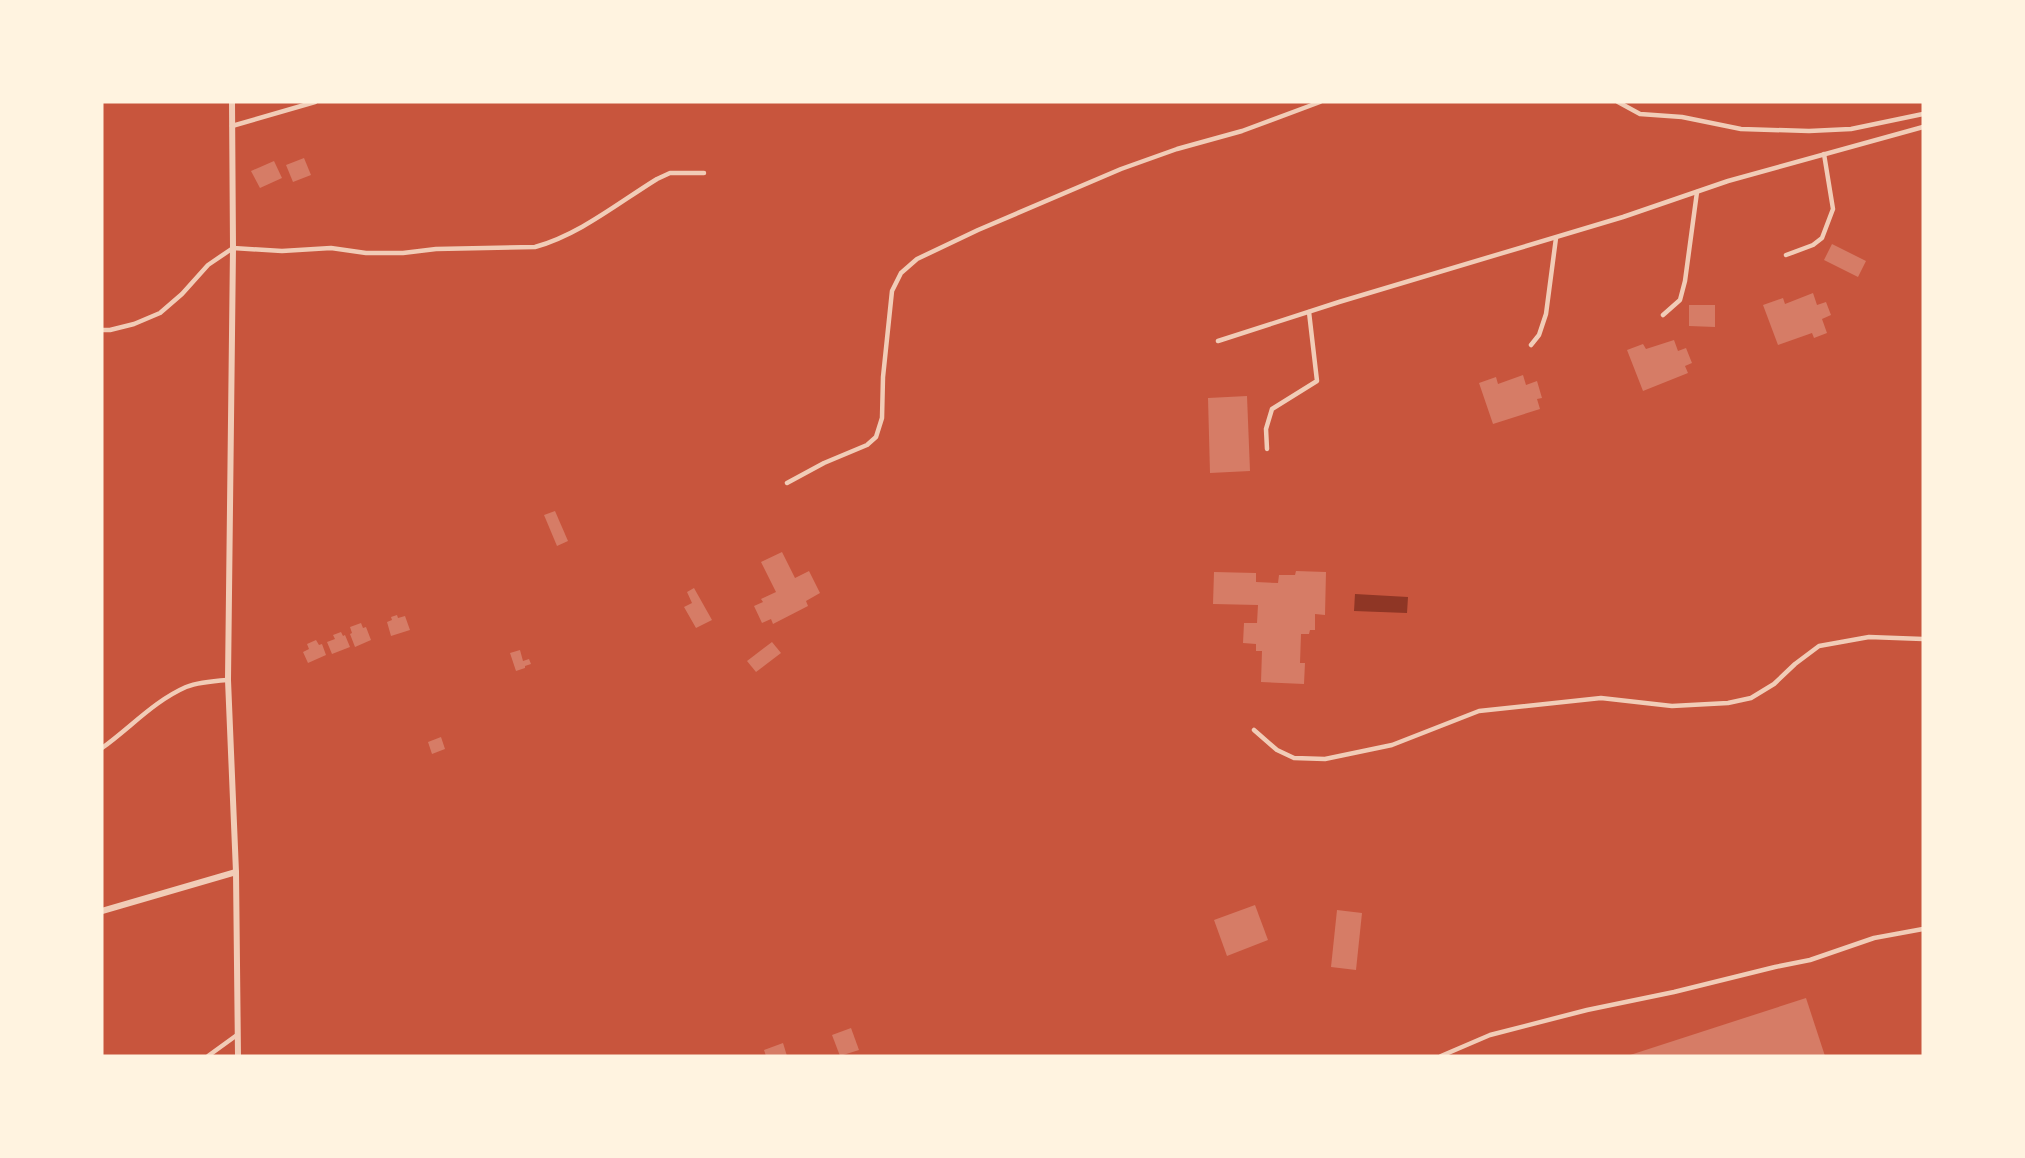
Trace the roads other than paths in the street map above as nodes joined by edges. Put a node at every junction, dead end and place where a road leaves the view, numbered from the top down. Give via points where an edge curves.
1 (232, 102) edge
2 (315, 102) edge
3 (1320, 102) edge
4 (1617, 102) edge
5 (1923, 114) edge
6 (232, 126) junction
7 (1923, 127) edge
8 (1824, 154) junction
9 (704, 173) dead end
10 (1697, 192) junction
11 (1556, 238) junction
12 (233, 248) junction
13 (1786, 255) dead end
14 (1309, 312) junction
15 (1663, 315) dead end
16 (102, 330) edge
17 (1218, 340) dead end
18 (1531, 345) dead end
19 (1267, 449) dead end
20 (787, 483) dead end
21 (1923, 639) edge
22 (228, 680) junction
23 (1254, 730) dead end
24 (102, 748) edge
25 (236, 872) junction
26 (102, 911) edge
27 (1923, 929) edge
28 (237, 1035) junction
29 (208, 1056) edge
30 (238, 1056) edge
31 (1441, 1056) edge

1 - 6 street
2 - 6 lane
3 - 20 lane via 1122,169 917,259 901,273 892,291 882,418 876,437
4 - 5 lane via 1640,114 1682,117 1741,129 1851,129
6 - 12 street
7 - 8 lane
8 - 10 lane
8 - 13 lane via 1833,209 1822,238
9 - 12 lane via 670,173 571,233 535,247 403,253
10 - 11 lane
10 - 15 lane via 1685,282 1680,300
11 - 14 lane
11 - 18 lane via 1546,314
12 - 16 lane via 208,265 160,313 134,324
12 - 22 street
14 - 17 lane
14 - 19 lane via 1317,381 1272,409 1266,429
21 - 23 lane via 1869,636 1819,646 1774,684 1751,698 1728,704 1672,706 1601,698 1479,711 1392,745 1325,759 1294,758 1277,750
22 - 24 lane via 187,687 158,703
22 - 25 street
25 - 26 street
25 - 28 street
27 - 31 lane via 1874,939 1810,960 1490,1035
28 - 29 lane
28 - 30 street

